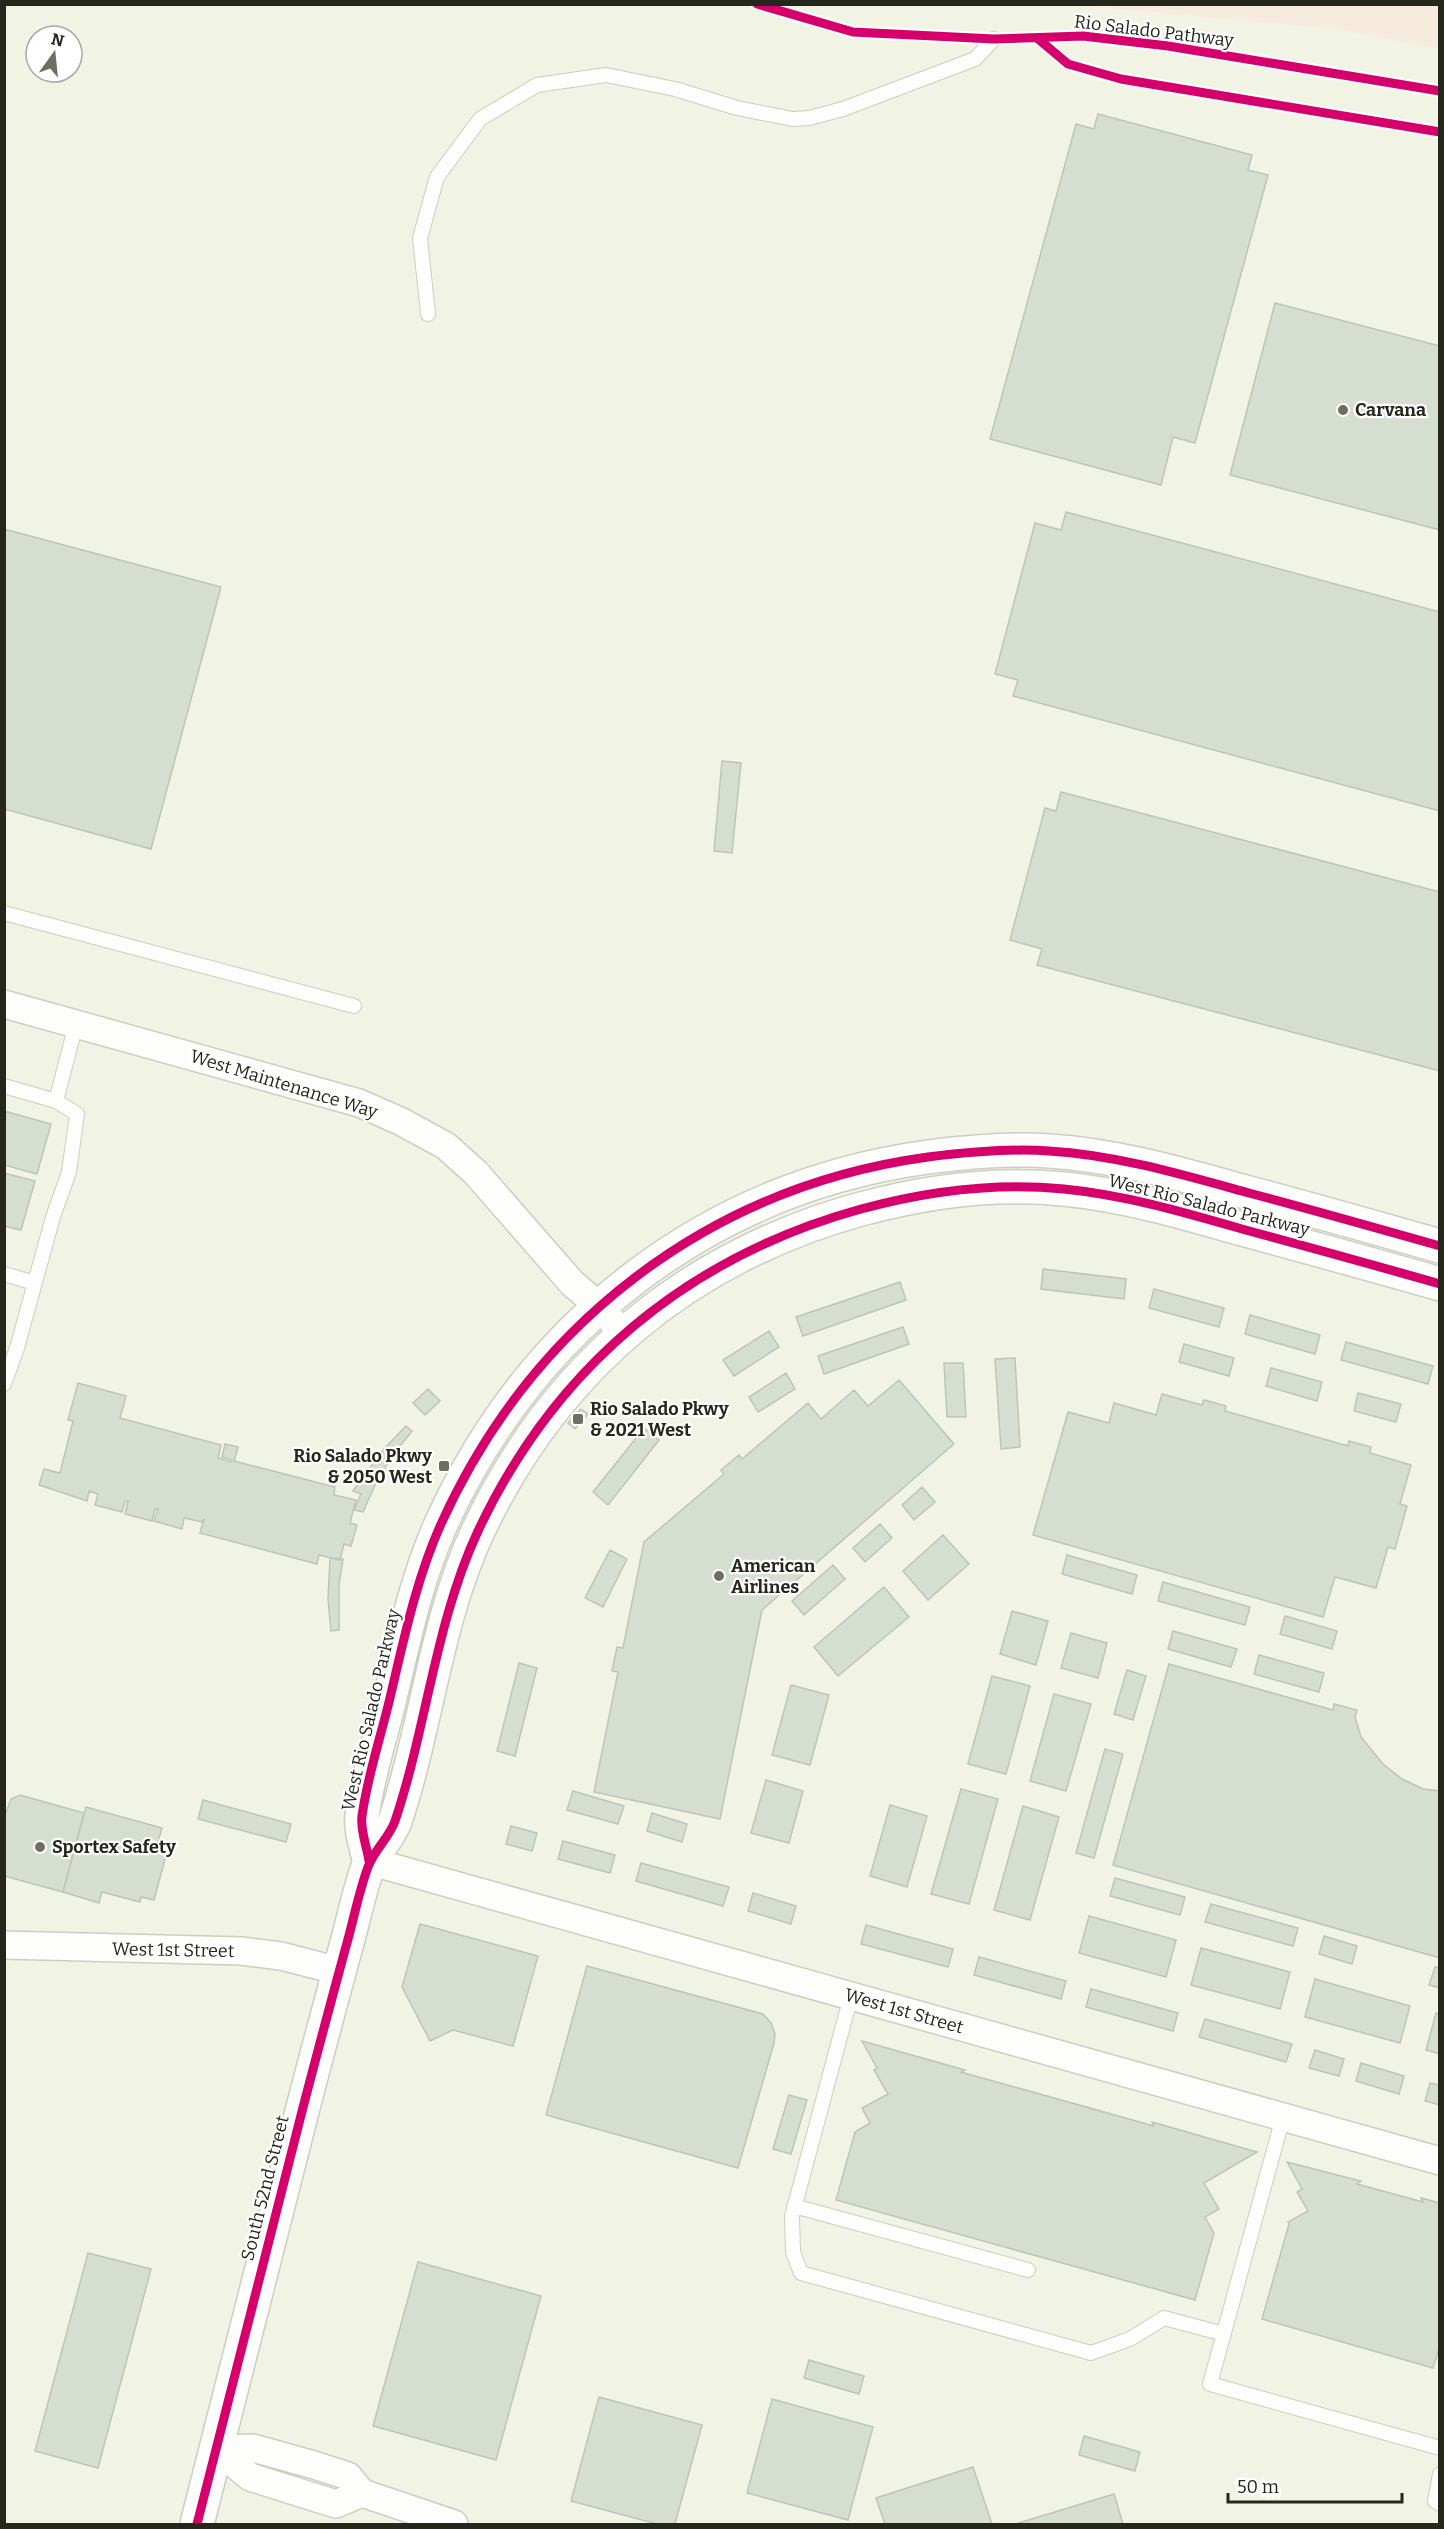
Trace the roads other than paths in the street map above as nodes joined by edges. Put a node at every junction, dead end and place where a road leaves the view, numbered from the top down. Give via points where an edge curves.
1 (994, 39) dead end
2 (428, 314) dead end
3 (4, 913) edge
4 (4, 1004) edge
5 (354, 1006) dead end
6 (76, 1024) junction
7 (4, 1086) edge
8 (56, 1101) junction
9 (1440, 1246) edge
10 (4, 1274) edge
11 (35, 1282) junction
12 (1440, 1284) edge
13 (600, 1307) junction
14 (624, 1335) junction
15 (4, 1384) edge
16 (369, 1861) junction
17 (4, 1945) edge
18 (339, 1971) junction
19 (851, 1996) junction
20 (1282, 2117) junction
21 (1440, 2162) edge
22 (794, 2206) junction
23 (1028, 2270) dead end
24 (1224, 2334) junction
25 (1440, 2448) edge
26 (216, 2450) junction
27 (1440, 2474) edge
28 (1440, 2504) edge
29 (197, 2524) edge
30 (454, 2524) edge

1 - 2 lane via 975,59 809,118 793,119 737,108 675,89 606,75 537,85 480,119 437,177 420,238
3 - 5 lane
4 - 6 street, West Maintenance Way
6 - 8 lane
6 - 13 street, West Maintenance Way via 358,1103 400,1121 446,1146 476,1173 572,1283
7 - 8 lane
8 - 11 lane via 77,1114 69,1172
9 - 13 main road, West Rio Salado Parkway via 1137,1163 1048,1150 967,1152 867,1167 739,1213 671,1250
10 - 11 lane
11 - 15 lane
12 - 14 main road, West Rio Salado Parkway via 1132,1199 1061,1189 999,1186 896,1200 777,1236 709,1271
13 - 14 street, West Maintenance Way
13 - 16 main road, West Rio Salado Parkway via 539,1369 490,1433 460,1484 428,1553 361,1820
14 - 16 main road, West Rio Salado Parkway via 585,1372 538,1427 481,1525 455,1590 393,1827
16 - 18 main road, South 52nd Street
16 - 19 street, West 1st Street
17 - 18 street, West 1st Street via 241,1951 281,1956
18 - 26 main road, South 52nd Street
19 - 20 street, West 1st Street
19 - 22 lane
20 - 21 street, West 1st Street
20 - 24 lane
22 - 23 lane
22 - 24 lane via 793,2253 801,2273 1091,2353 1130,2339 1164,2318
24 - 25 lane via 1210,2384
26 - 29 main road, South 52nd Street
26 - 30 street via 253,2448 314,2465 348,2476 362,2493
27 - 28 lane via 1435,2501

